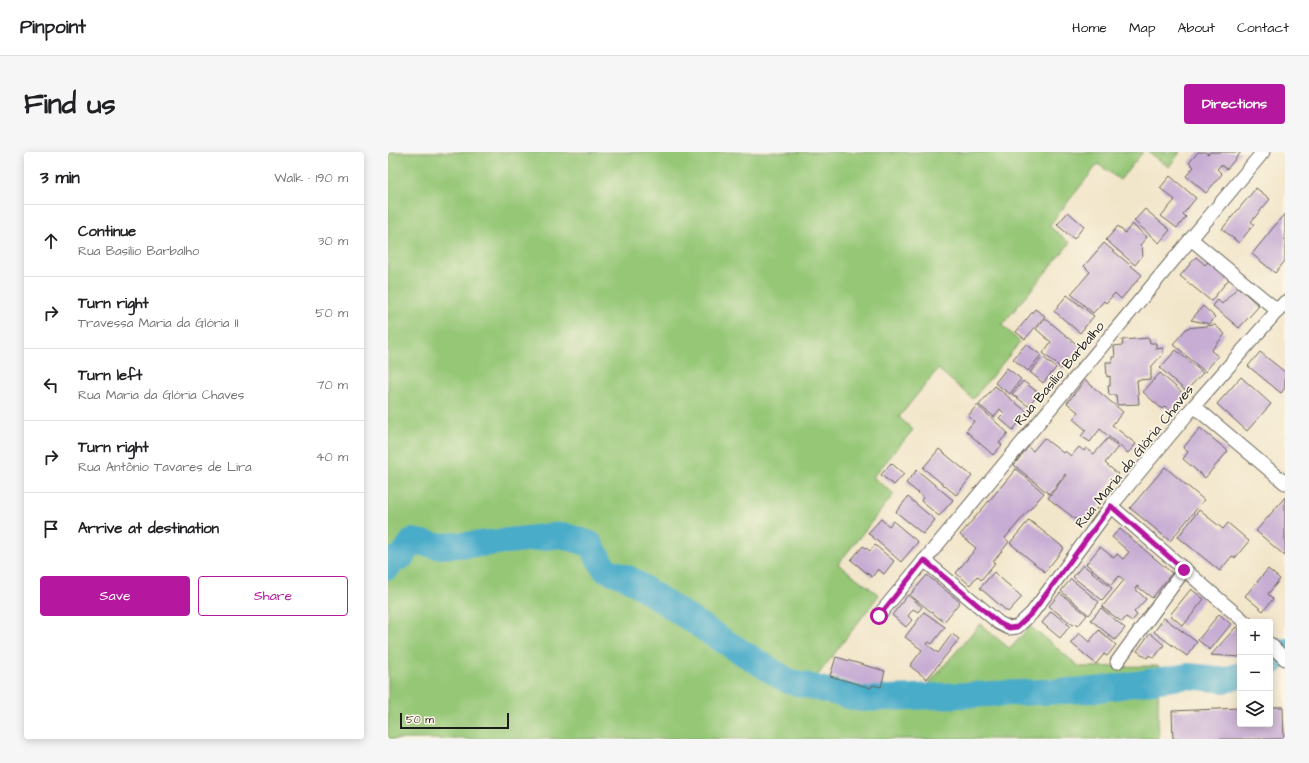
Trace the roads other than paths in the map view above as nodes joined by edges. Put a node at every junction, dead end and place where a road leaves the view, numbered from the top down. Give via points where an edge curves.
1 (1263, 152) edge
2 (1191, 239) junction
3 (1282, 306) edge
4 (1194, 406) junction
5 (1285, 483) edge
6 (1111, 506) junction
7 (924, 560) junction
8 (1184, 570) junction
9 (879, 616) dead end
10 (1241, 619) edge
11 (1273, 646) edge
12 (1285, 659) edge
13 (1117, 662) dead end

1 - 2 street, Rua Basílio Barbalho
2 - 3 street
2 - 7 street, Rua Basílio Barbalho
3 - 4 street, Rua Maria da Glória Chaves
4 - 5 street
4 - 6 street, Rua Maria da Glória Chaves
6 - 7 street, Rua Maria da Glória Chaves via 1032,613 1017,627 1009,628 991,617
6 - 8 street
7 - 9 street, Rua Basílio Barbalho
8 - 10 street
8 - 13 street
11 - 12 street

